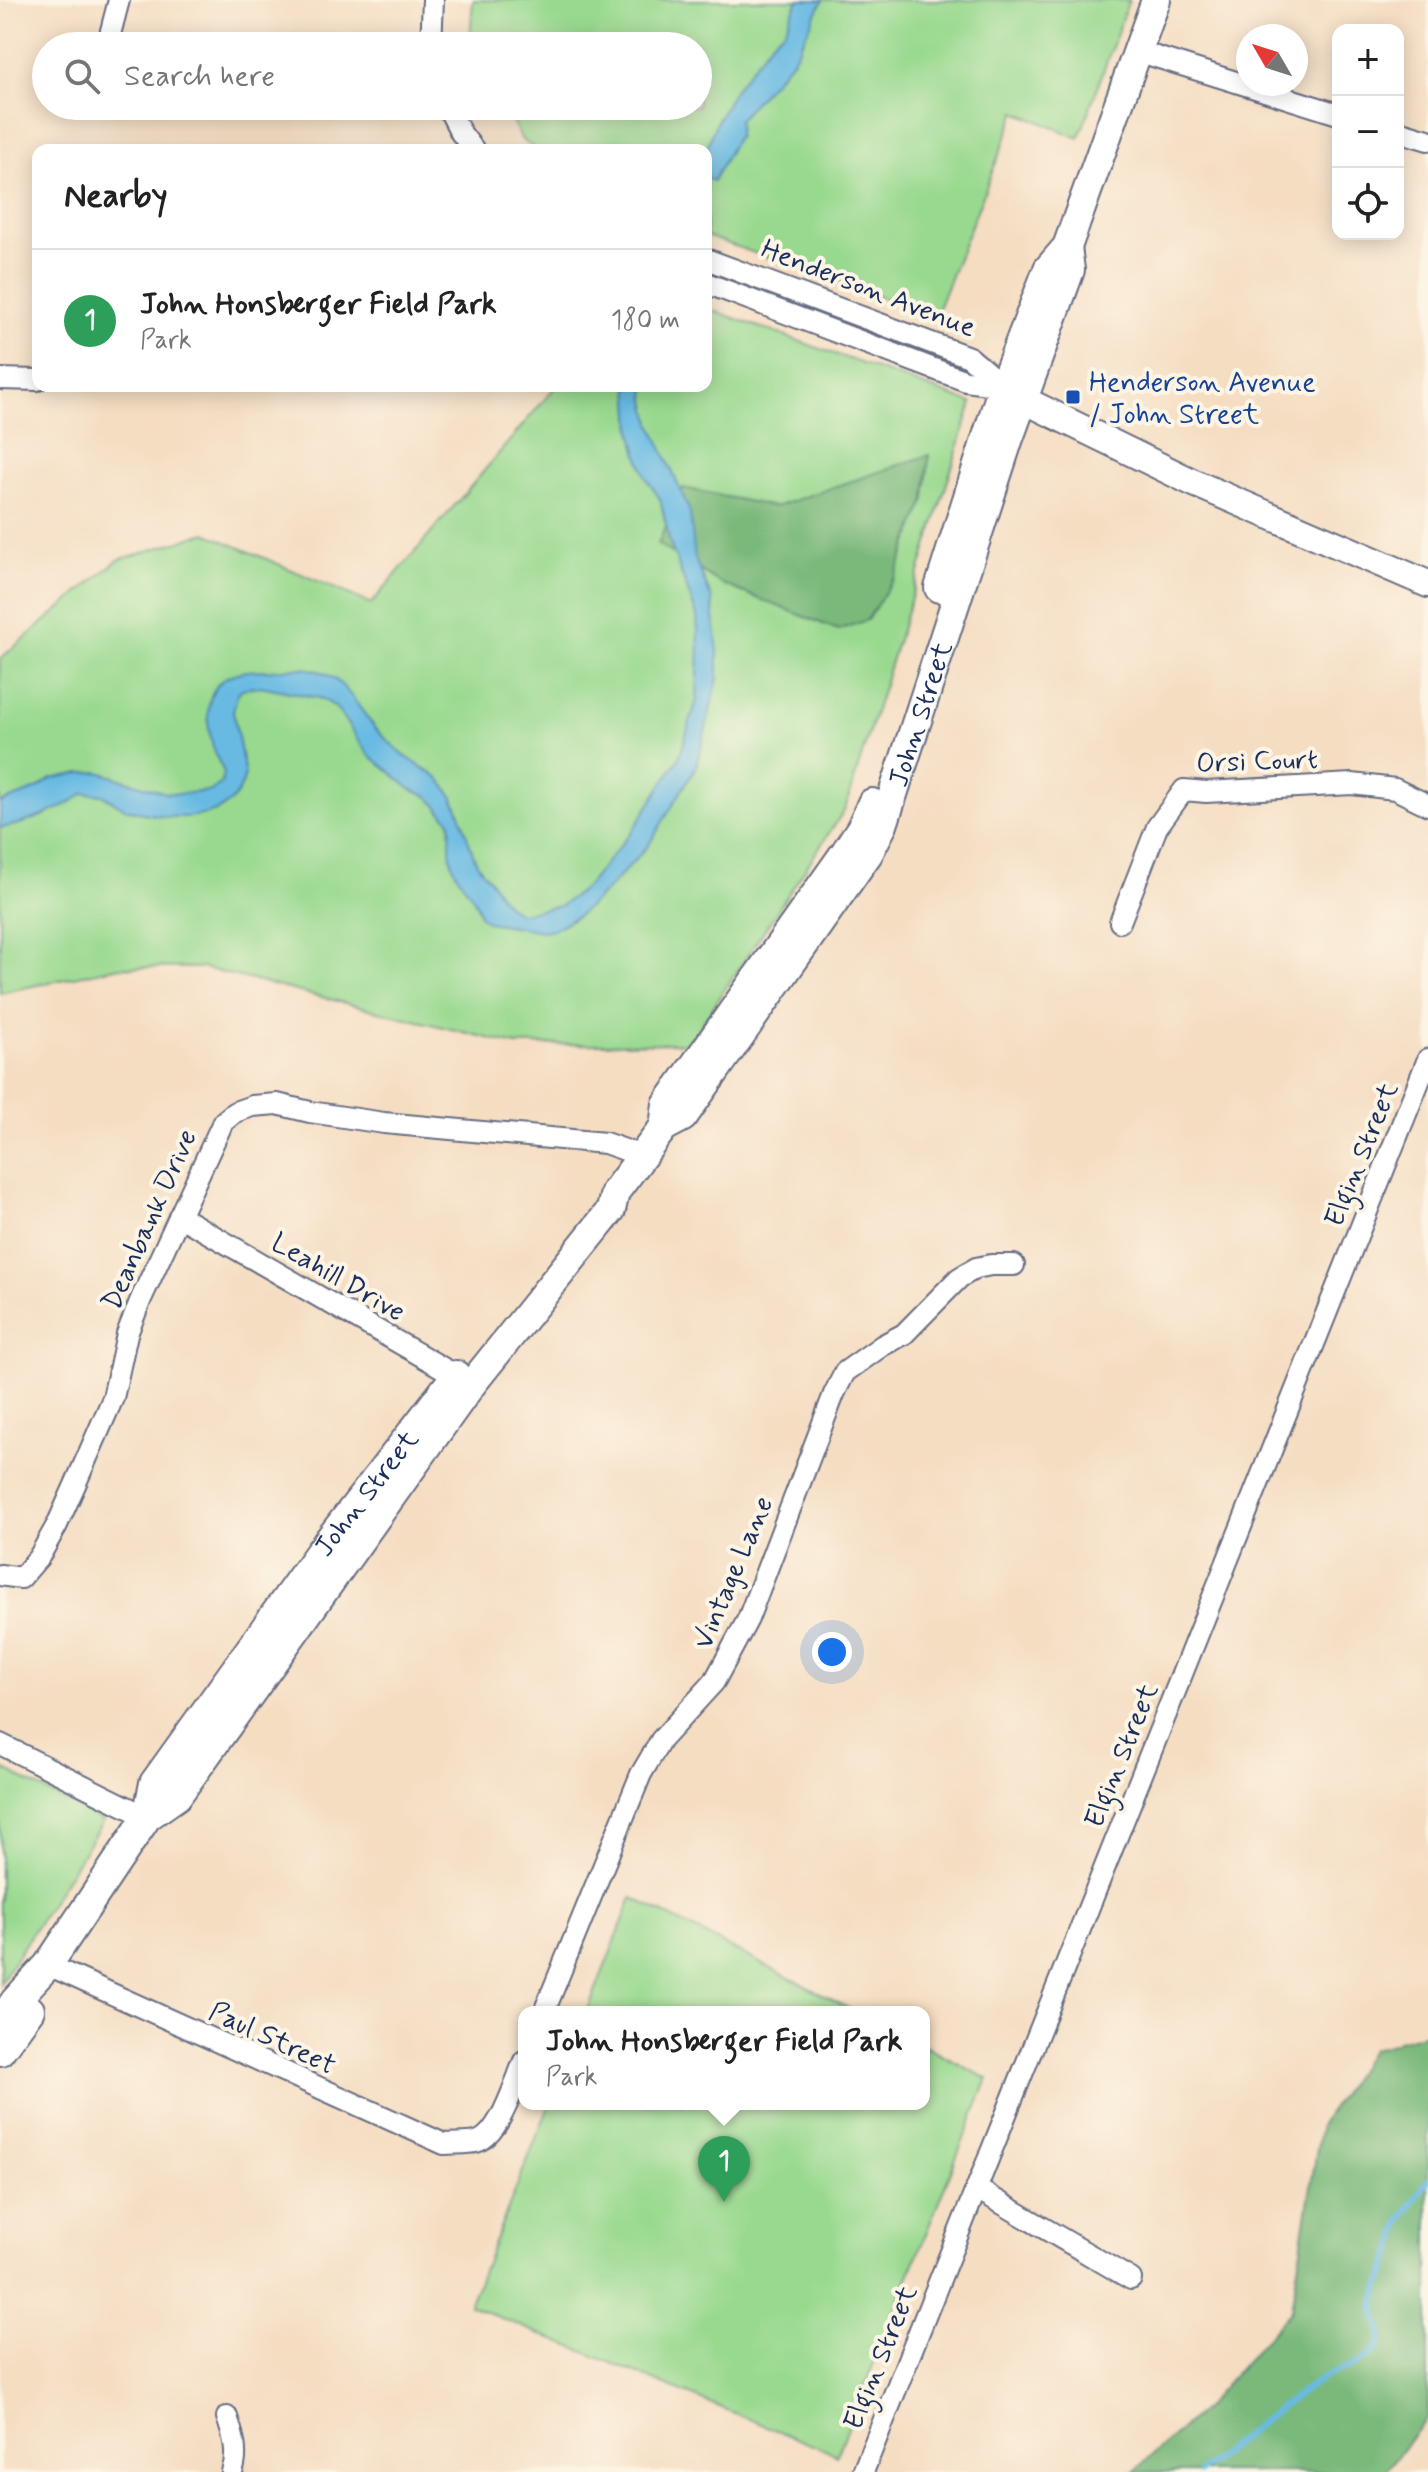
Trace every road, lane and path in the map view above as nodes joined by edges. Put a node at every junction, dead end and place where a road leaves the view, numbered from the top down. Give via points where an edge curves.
1 (119, 0) edge
2 (433, 0) edge
3 (1156, 0) edge
4 (111, 32) edge
5 (432, 32) edge
6 (1137, 51) junction
7 (1332, 112) edge
8 (454, 120) edge
9 (1404, 133) edge
10 (1428, 140) edge
11 (469, 144) edge
12 (712, 261) edge
13 (712, 285) edge
14 (0, 379) edge
15 (32, 380) edge
16 (1013, 392) junction
17 (1428, 584) edge
18 (1428, 805) edge
19 (1120, 922) dead end
20 (1428, 1059) edge
21 (642, 1156) junction
22 (179, 1216) junction
23 (1014, 1265) dead end
24 (463, 1380) junction
25 (0, 1575) edge
26 (0, 1744) edge
27 (147, 1817) junction
28 (48, 1965) junction
29 (546, 2006) edge
30 (0, 2023) edge
31 (0, 2051) edge
32 (518, 2075) edge
33 (977, 2189) junction
34 (1131, 2279) dead end
35 (227, 2417) dead end
36 (232, 2472) edge
37 (863, 2472) edge

1 - 4 street
2 - 5 street
3 - 6 main road, John Street
6 - 7 street
6 - 16 main road, John Street via 1067,247 1048,269
8 - 11 street
9 - 10 street
12 - 16 street, Henderson Avenue via 969,357
13 - 16 street, Henderson Avenue via 966,381
14 - 15 street
16 - 17 street, Henderson Avenue via 1192,482
16 - 21 main road, John Street via 883,825 868,854 683,1117 664,1127
18 - 19 street, Orsi Court via 1395,789 1352,784 1184,790 1157,827
20 - 33 street, Elgin Street
21 - 22 street, Deanbank Drive via 605,1143 384,1123 277,1104 252,1106 223,1122
21 - 24 main road, John Street via 615,1192 611,1210
22 - 24 street, Leahill Drive
22 - 25 street, Deanbank Drive via 127,1334 113,1398 57,1525 21,1578
23 - 29 street, Vintage Lane via 968,1273 904,1334 845,1372 748,1619 714,1682 661,1740 641,1774
24 - 27 main road, John Street via 177,1796
26 - 27 street
27 - 28 main road, John Street
28 - 30 main road, John Street
28 - 31 main road, John Street via 30,2009
28 - 32 street, Paul Street via 444,2144 478,2141 498,2122
33 - 34 street
33 - 37 street, Elgin Street
35 - 36 street via 235,2440

